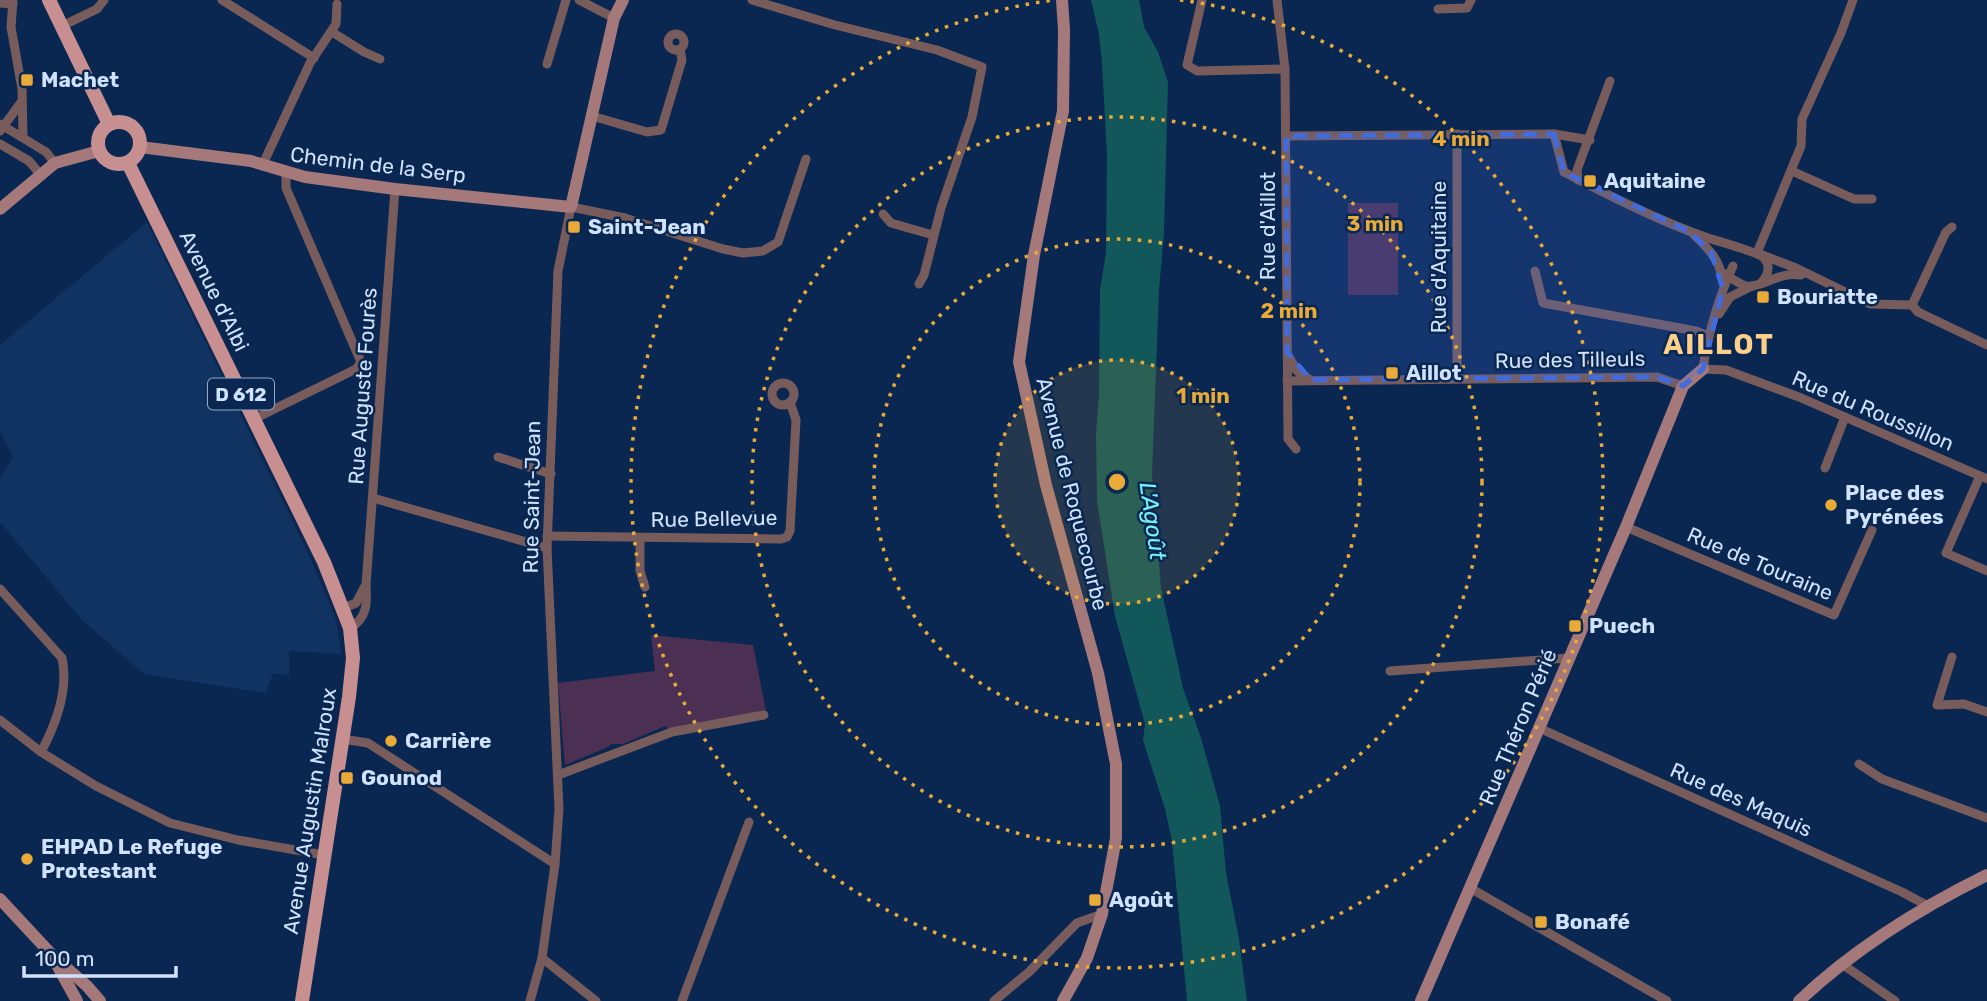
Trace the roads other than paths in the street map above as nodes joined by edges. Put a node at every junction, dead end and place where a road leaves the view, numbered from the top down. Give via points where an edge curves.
1 (49, 0) edge
2 (104, 0) edge
3 (222, 0) edge
4 (566, 0) edge
5 (579, 0) edge
6 (623, 0) edge
7 (752, 0) edge
8 (1062, 0) edge
9 (1202, 0) edge
10 (1278, 0) edge
11 (1471, 0) edge
12 (1853, 0) edge
13 (13, 2) edge
14 (0, 3) edge
15 (337, 4) dead end
16 (1438, 9) dead end
17 (614, 18) junction
18 (62, 26) junction
19 (332, 32) junction
20 (680, 49) dead end
21 (314, 58) junction
22 (380, 59) dead end
23 (547, 64) dead end
24 (1285, 69) junction
25 (1610, 81) dead end
26 (22, 101) junction
27 (592, 116) junction
28 (109, 124) junction
29 (1, 127) edge
30 (1457, 134) junction
31 (1554, 134) junction
32 (1286, 136) junction
33 (23, 137) junction
34 (1590, 140) junction
35 (0, 144) edge
36 (140, 147) junction
37 (99, 151) junction
38 (806, 159) dead end
39 (55, 163) junction
40 (128, 163) junction
41 (262, 166) junction
42 (1792, 172) junction
43 (286, 173) junction
44 (40, 174) junction
45 (1578, 180) junction
46 (395, 189) junction
47 (1872, 200) dead end
48 (572, 207) junction
49 (0, 209) edge
50 (883, 214) dead end
51 (1952, 227) dead end
52 (1690, 232) junction
53 (933, 235) junction
54 (1752, 252) junction
55 (1535, 271) dead end
56 (1728, 271) junction
57 (1810, 276) junction
58 (1762, 282) junction
59 (919, 284) dead end
60 (1752, 286) junction
61 (1912, 305) junction
62 (1716, 318) junction
63 (1708, 336) junction
64 (1987, 345) edge
65 (1287, 352) junction
66 (1703, 369) junction
67 (1457, 379) junction
68 (1311, 380) junction
69 (1287, 381) junction
70 (1683, 386) junction
71 (790, 402) dead end
72 (1845, 417) junction
73 (254, 419) junction
74 (1296, 449) dead end
75 (498, 457) dead end
76 (1825, 468) dead end
77 (551, 474) junction
78 (1983, 478) edge
79 (373, 498) junction
80 (1626, 527) junction
81 (1872, 530) dead end
82 (547, 536) junction
83 (640, 538) junction
84 (547, 548) junction
85 (1987, 571) edge
86 (366, 585) junction
87 (645, 587) dead end
88 (0, 589) edge
89 (344, 608) junction
90 (350, 628) junction
91 (1952, 657) dead end
92 (1568, 658) junction
93 (1390, 671) dead end
94 (1987, 712) edge
95 (764, 715) dead end
96 (2, 726) edge
97 (1539, 728) junction
98 (342, 739) junction
99 (41, 752) junction
100 (1859, 764) dead end
101 (558, 775) junction
102 (1987, 818) edge
103 (748, 822) dead end
104 (324, 855) junction
105 (555, 864) junction
106 (1987, 875) edge
107 (1470, 888) junction
108 (0, 899) edge
109 (1928, 906) junction
110 (1102, 914) junction
111 (53, 956) junction
112 (542, 958) junction
113 (1842, 964) junction
114 (77, 1001) edge
115 (100, 1001) edge
116 (302, 1001) edge
117 (530, 1001) edge
118 (596, 1001) edge
119 (682, 1001) edge
120 (994, 1001) edge
121 (1063, 1001) edge
122 (1421, 1001) edge
123 (1667, 1001) edge
124 (1798, 1001) edge
125 (1895, 1001) edge

1 - 18 main road
2 - 18 street via 97,9
3 - 21 street
4 - 23 street
5 - 17 street
6 - 17 street, Rue Saint-Jean
7 - 53 street via 937,50 982,67 972,117
8 - 110 street, Avenue de Roquecourbe via 1063,111 1034,255 1019,362 1046,485 1098,673 1116,764 1116,838
9 - 24 street via 1187,65 1196,71
10 - 24 street, Rue d'Aillot
11 - 16 street via 1467,8
12 - 42 street via 1802,119 1801,146
13 - 14 street
13 - 26 street via 12,38
15 - 19 street
17 - 27 street, Rue Saint-Jean
18 - 28 main road
19 - 21 street
19 - 22 street
20 - 27 street via 682,60 661,130 648,132
21 - 41 street
24 - 32 street, Rue d'Aillot
25 - 34 street
26 - 29 street
26 - 33 street
27 - 48 street, Rue Saint-Jean
28 - 36 main road via 122,122 134,128
28 - 37 main road via 100,133
29 - 33 street
30 - 31 street
30 - 32 street
30 - 67 street, Rue d'Aquitaine
31 - 34 street
31 - 45 street via 1564,172
32 - 65 street, Rue d'Aillot
33 - 39 street
34 - 45 street via 1577,170
35 - 44 street via 29,161
36 - 40 main road
36 - 41 street, Chemin de la Serp
37 - 39 street
37 - 40 main road via 114,164
38 - 48 street via 778,242 764,251 723,249 625,218
39 - 44 street
40 - 73 main road, Avenue d'Albi / D 612
41 - 43 street, Chemin de la Serp
42 - 47 street via 1854,199
42 - 54 street
43 - 46 street, Chemin de la Serp
43 - 73 street via 286,188 361,362 356,369
44 - 49 street
45 - 52 street
46 - 48 street, Chemin de la Serp
46 - 79 street, Rue Auguste Fourès
48 - 77 street, Rue Saint-Jean via 558,271
50 - 53 street via 891,223
51 - 61 street
52 - 54 street
52 - 56 street
53 - 59 street
54 - 56 street via 1738,257
54 - 57 street
54 - 58 street via 1764,257 1768,267
55 - 63 street via 1543,303
56 - 60 street
56 - 62 street
57 - 58 street via 1788,273
57 - 61 street via 1870,304
58 - 60 street
60 - 62 street via 1730,297
61 - 64 street via 1918,313
62 - 63 street
63 - 66 street
65 - 68 street via 1297,370
65 - 69 street, Rue d'Aillot
66 - 70 street, Rue Théron Périé
66 - 72 street, Rue du Roussillon via 1726,370
67 - 68 street, Rue des Tilleuls
67 - 70 street, Rue des Tilleuls via 1657,377
68 - 69 street, Rue des Tilleuls
69 - 74 street, Rue d'Aillot via 1288,439
70 - 80 street, Rue Théron Périé
71 - 83 street, Rue Bellevue via 796,420 787,537
72 - 76 street
72 - 78 street, Rue du Roussillon
73 - 89 main road, Avenue d'Albi / D 612
75 - 77 street
77 - 82 street, Rue Saint-Jean
78 - 85 street via 1946,553
79 - 84 street
79 - 86 street, Rue Auguste Fourès
80 - 81 street, Rue de Touraine via 1834,615
80 - 92 street, Rue Théron Périé
82 - 83 street, Rue Bellevue
82 - 84 street, Rue Saint-Jean
83 - 87 street
84 - 101 street, Rue Saint-Jean
86 - 89 street via 356,603
86 - 90 street, Rue Auguste Fourès via 365,610 359,623
88 - 99 street via 62,658 60,707
89 - 90 main road, Avenue d'Albi / D 612
90 - 98 main road, Avenue Augustin Malroux / D 612 via 352,671
91 - 94 street via 1937,705 1964,704
92 - 93 street
92 - 97 street, Rue Théron Périé
95 - 101 street via 671,732
96 - 99 street
97 - 107 street, Rue Théron Périé
97 - 109 street, Rue des Maquis
98 - 104 main road, Avenue Augustin Malroux / D 612
98 - 105 street via 368,743
99 - 104 street via 170,823
100 - 102 street via 1882,779
101 - 105 street, Rue Saint-Jean
103 - 119 street
104 - 116 main road, Avenue Augustin Malroux / D 612
105 - 112 street, Rue Saint-Jean
106 - 109 street
107 - 122 street, Rue Théron Périé
107 - 123 street
108 - 111 street
109 - 113 street
110 - 120 street via 1077,923
110 - 121 street, Avenue de Roquecourbe via 1087,958
111 - 114 street
111 - 115 street
112 - 117 street, Rue Saint-Jean
112 - 118 street
113 - 124 street
113 - 125 street

